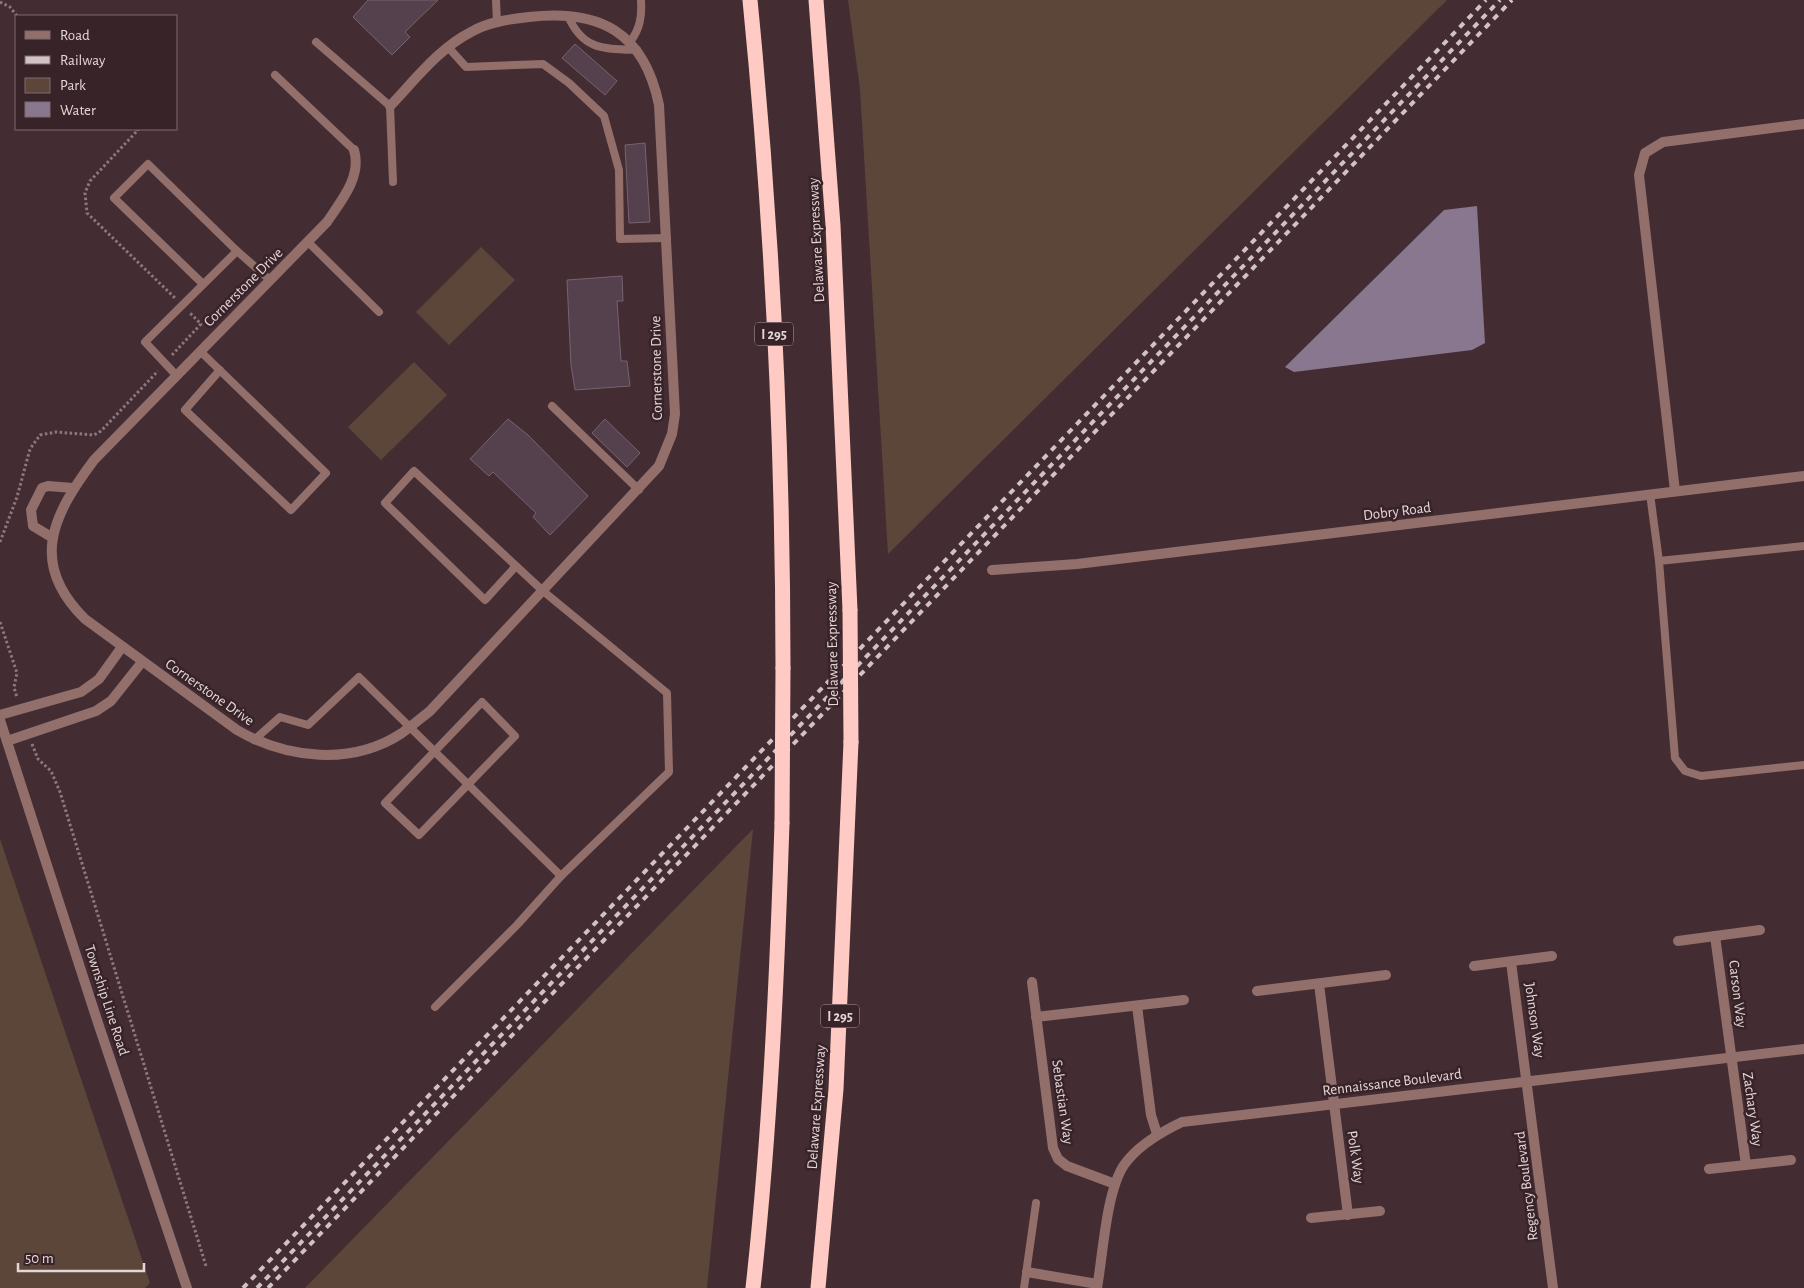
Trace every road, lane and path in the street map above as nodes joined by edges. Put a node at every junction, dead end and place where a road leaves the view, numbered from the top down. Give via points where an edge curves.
1 (496, 0) edge
2 (641, 0) edge
3 (750, 0) edge
4 (816, 0) edge
5 (0, 2) edge
6 (16, 15) edge
7 (568, 16) junction
8 (497, 23) junction
9 (316, 42) dead end
10 (633, 46) junction
11 (448, 47) junction
12 (275, 74) dead end
13 (390, 106) junction
14 (1804, 124) edge
15 (138, 130) edge
16 (354, 150) joint
17 (392, 182) dead end
18 (667, 238) junction
19 (308, 242) junction
20 (237, 251) junction
21 (270, 280) junction
22 (203, 284) junction
23 (182, 305) junction
24 (379, 312) dead end
25 (200, 351) junction
26 (165, 363) junction
27 (220, 370) junction
28 (177, 376) junction
29 (552, 406) dead end
30 (1804, 476) edge
31 (73, 488) junction
32 (639, 490) junction
33 (1675, 491) junction
34 (1650, 494) junction
35 (53, 538) junction
36 (0, 542) edge
37 (1804, 546) edge
38 (1659, 561) junction
39 (516, 566) junction
40 (992, 570) dead end
41 (543, 591) junction
42 (0, 622) edge
43 (122, 647) junction
44 (142, 662) junction
45 (21, 709) junction
46 (0, 715) edge
47 (0, 720) edge
48 (411, 726) junction
49 (28, 734) junction
50 (7, 740) junction
51 (254, 740) junction
52 (434, 749) junction
53 (1804, 766) edge
54 (468, 784) junction
55 (561, 876) junction
56 (1760, 930) dead end
57 (1715, 936) junction
58 (1678, 941) dead end
59 (1552, 956) dead end
60 (1511, 962) junction
61 (1474, 966) dead end
62 (1386, 975) dead end
63 (1032, 982) dead end
64 (1319, 984) junction
65 (1257, 991) dead end
66 (1184, 1000) dead end
67 (1137, 1006) junction
68 (435, 1007) dead end
69 (1036, 1017) junction
70 (1804, 1049) edge
71 (1731, 1057) junction
72 (1528, 1081) junction
73 (1333, 1104) junction
74 (1157, 1134) junction
75 (1791, 1160) dead end
76 (1746, 1165) junction
77 (1709, 1169) dead end
78 (1115, 1184) junction
79 (1036, 1203) dead end
80 (1380, 1211) dead end
81 (1348, 1215) junction
82 (1311, 1218) dead end
83 (206, 1266) dead end
84 (1027, 1272) junction
85 (1097, 1286) edge
86 (187, 1288) edge
87 (753, 1288) edge
88 (818, 1288) edge
89 (1024, 1288) edge
90 (1553, 1288) edge

1 - 8 lane
2 - 10 lane via 642,12
3 - 87 highway, I 295, bridge via 768,220 783,565 778,966 769,1116
4 - 88 highway, Delaware Expressway / I 295, bridge via 833,225 850,610 851,742 836,1079
5 - 6 path
7 - 8 street, Cornerstone Drive via 538,16
7 - 10 street, Cornerstone Drive via 600,23
7 - 10 lane via 575,32 584,40 608,49
8 - 11 street, Cornerstone Drive via 469,32
9 - 13 lane
10 - 18 street, Cornerstone Drive via 654,81 659,105
11 - 13 street, Cornerstone Drive
11 - 18 lane via 466,67 543,64 569,83 604,116 618,170 620,239
12 - 16 lane
13 - 17 lane
14 - 33 street via 1663,142 1645,153 1639,176
15 - 23 path via 90,181 85,193 87,213
16 - 19 street, Cornerstone Drive via 354,174 344,197
18 - 32 street, Cornerstone Drive via 675,414 664,457
19 - 21 street, Cornerstone Drive
19 - 24 lane
20 - 21 lane
20 - 22 lane
20 - 22 lane via 148,164 114,198
21 - 25 street, Cornerstone Drive
22 - 23 lane
23 - 26 path via 201,324
23 - 26 lane via 144,342
25 - 27 lane
25 - 28 street, Cornerstone Drive
26 - 28 lane
26 - 36 path via 94,435 40,434 30,449
27 - 27 lane via 326,473 291,510 185,410
28 - 31 street, Cornerstone Drive via 94,460
29 - 32 lane
30 - 33 street, Dobry Road
31 - 35 street, Cornerstone Drive via 58,517
31 - 35 street via 42,488 30,510 33,526
32 - 41 street, Cornerstone Drive
33 - 34 street, Dobry Road
34 - 38 lane
34 - 40 street, Dobry Road via 1077,564
35 - 43 street, Cornerstone Drive via 52,564 60,587 86,619
37 - 38 lane
38 - 53 lane via 1675,758 1685,771 1701,776
39 - 39 lane via 414,471 385,502 485,600
39 - 41 lane
41 - 48 street, Cornerstone Drive via 430,711
41 - 55 lane via 667,693 669,772
42 - 45 path via 17,673 14,687
43 - 44 street, Cornerstone Drive
43 - 45 street via 99,679 81,692
44 - 49 street, Cornerstone Drive via 111,701 96,711
44 - 51 street, Cornerstone Drive
45 - 46 street
47 - 50 street, Township Line Road
48 - 51 street, Cornerstone Drive via 379,744 326,755 280,749
48 - 51 lane via 359,677 308,724 280,717
48 - 52 lane
49 - 50 street, Cornerstone Drive
49 - 83 path via 38,758 51,771 60,792
50 - 86 street, Township Line Road
52 - 54 lane
52 - 54 lane via 482,702 515,736
52 - 54 lane via 385,803 419,835
54 - 55 lane
55 - 68 lane via 518,925
56 - 57 street
57 - 58 street
57 - 71 street, Carson Way
59 - 60 street
60 - 61 street
60 - 72 street, Johnson Way
62 - 64 street
63 - 69 street, Sebastian Way
64 - 65 street
64 - 73 street, Polk Way
66 - 67 street
67 - 69 street
67 - 74 street via 1151,1115
69 - 78 street, Sebastian Way via 1053,1148 1058,1160
70 - 71 street, Rennaissance Boulevard
71 - 72 street, Rennaissance Boulevard
71 - 76 street, Zachary Way
72 - 73 street, Rennaissance Boulevard
72 - 90 street, Regency Boulevard
73 - 74 street, Rennaissance Boulevard via 1182,1122
73 - 81 street, Polk Way
74 - 78 street, Rennaissance Boulevard via 1125,1164
75 - 76 street
76 - 77 street
78 - 85 street, Rennaissance Boulevard
79 - 84 lane
80 - 81 street
81 - 82 street
84 - 85 street
84 - 89 lane

